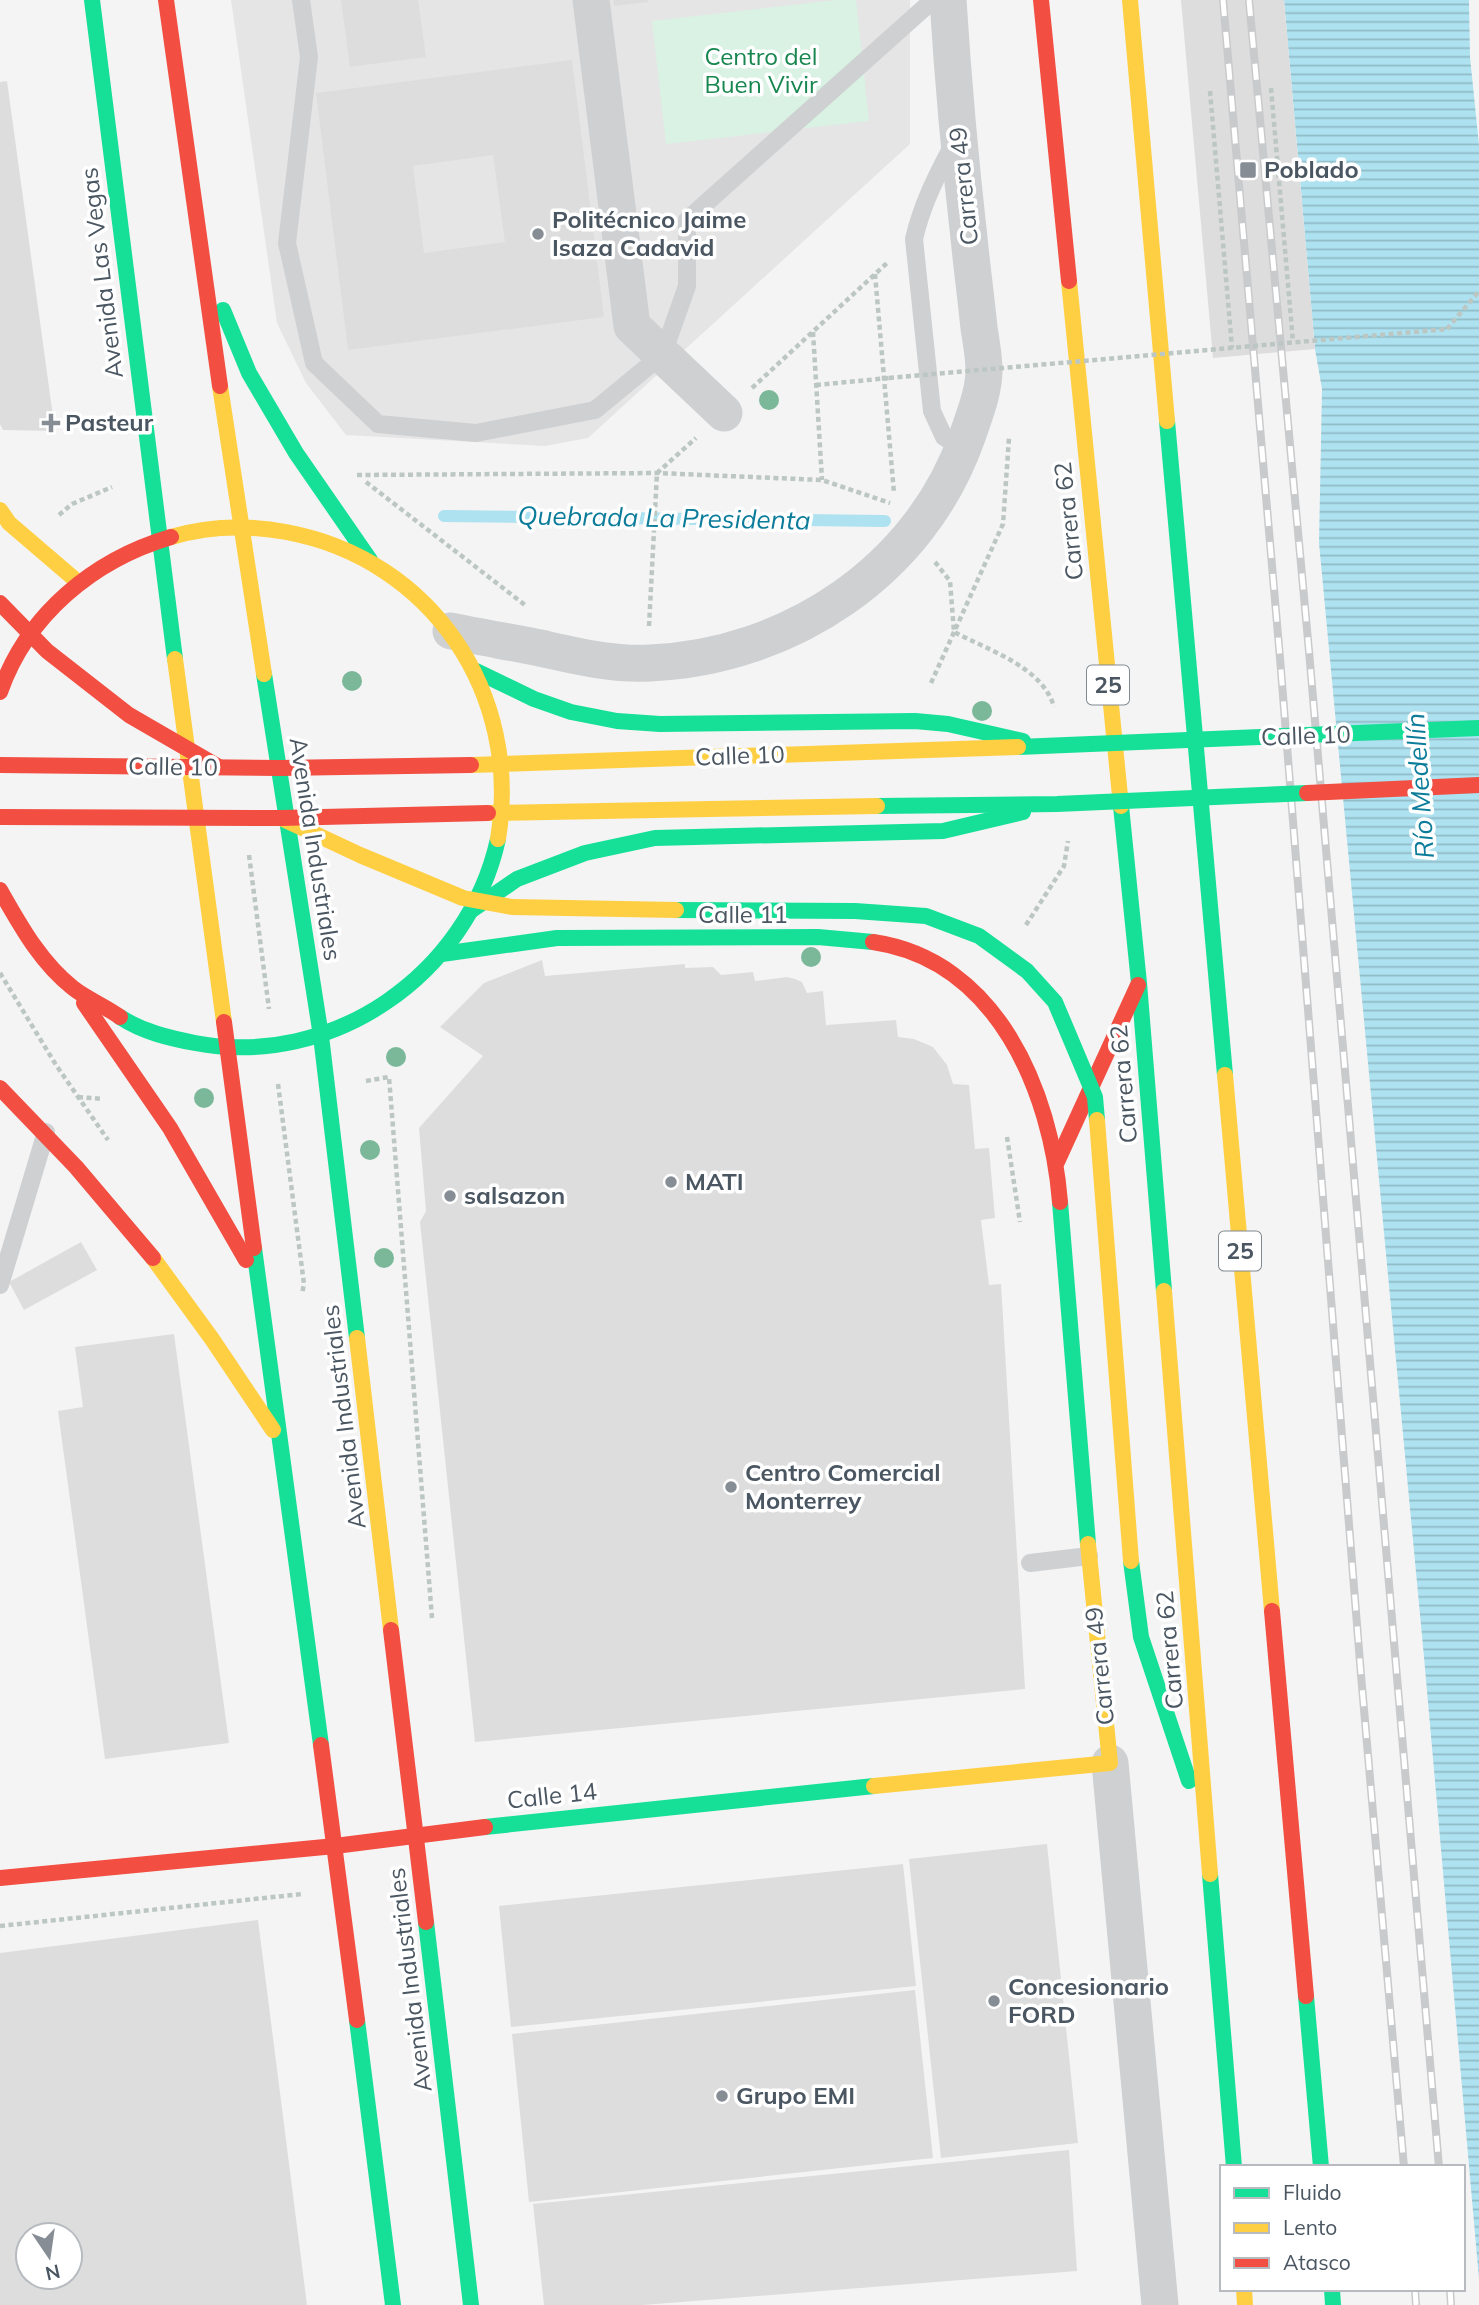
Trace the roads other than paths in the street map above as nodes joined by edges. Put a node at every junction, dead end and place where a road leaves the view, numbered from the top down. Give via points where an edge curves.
1 (92, 0) edge
2 (166, 0) edge
3 (301, 0) edge
4 (590, 0) edge
5 (933, 0) edge
6 (947, 0) edge
7 (1041, 0) edge
8 (1130, 0) edge
9 (957, 137) junction
10 (202, 260) junction
11 (663, 354) junction
12 (724, 413) road end
13 (963, 449) junction
14 (0, 510) edge
15 (241, 527) junction
16 (159, 540) junction
17 (370, 560) junction
18 (79, 583) junction
19 (0, 603) edge
20 (451, 631) junction
21 (6, 662) edge
22 (476, 671) junction
23 (0, 692) edge
24 (1479, 729) edge
25 (1050, 747) junction
26 (0, 765) edge
27 (219, 767) junction
28 (1479, 785) edge
29 (1057, 804) junction
30 (0, 817) edge
31 (281, 818) junction
32 (0, 890) edge
33 (472, 910) junction
34 (443, 954) junction
35 (1139, 983) junction
36 (73, 988) junction
37 (1010, 1035) joint
38 (321, 1036) junction
39 (227, 1048) junction
40 (0, 1088) edge
41 (46, 1132) junction
42 (1057, 1162) junction
43 (258, 1283) junction
44 (0, 1285) edge
45 (279, 1439) junction
46 (1089, 1556) junction
47 (1030, 1563) dead end
48 (1110, 1763) junction
49 (416, 1834) junction
50 (1208, 1837) junction
51 (335, 1846) junction
52 (0, 1878) edge
53 (1234, 2165) edge
54 (1321, 2165) edge
55 (393, 2305) edge
56 (471, 2305) edge
57 (1160, 2305) edge

1 - 16 main road, Avenida Las Vegas
2 - 10 main road
3 - 11 lane via 309,57 287,243 314,363 323,372 378,424 476,433 596,410
4 - 11 street via 632,326
5 - 11 lane via 687,220 687,286
6 - 9 street, Carrera 49
7 - 35 main road, Carrera 62 / 25
8 - 54 main road, 25
9 - 13 street, Carrera 49 via 984,371
9 - 13 lane via 919,214 914,239 932,411 944,437
10 - 15 main road
10 - 17 main road via 249,373 296,453
11 - 12 street
13 - 20 street via 912,535 878,571 838,603 747,647 698,659 648,663 593,660
14 - 18 main road
15 - 16 main road
15 - 17 main road via 308,535
15 - 38 main road, Avenida Industriales
16 - 18 main road via 117,558
16 - 39 main road
17 - 20 main road via 415,592
18 - 21 main road
19 - 27 main road, bridge via 47,651 129,715
20 - 22 main road
21 - 23 main road
22 - 25 main road, bridge via 534,699 617,721 915,721
22 - 33 main road via 497,729 503,791 495,852
24 - 25 main road, Calle 10, bridge
25 - 27 main road, Calle 10, bridge
26 - 27 main road, Calle 10, bridge
28 - 29 main road, Calle 10, bridge
29 - 31 main road, Calle 10, bridge
29 - 33 main road, bridge via 943,831 655,838 585,853 517,879
30 - 31 main road, Calle 10, bridge
31 - 50 main road, bridge via 463,898 512,907 926,916 979,936 1027,971 1055,1002 1095,1097 1131,1561 1141,1637
32 - 36 main road via 29,942
33 - 34 main road
34 - 37 main road, Calle 11 via 557,938 818,937 877,942 932,960 979,995
34 - 38 main road via 388,1004
35 - 42 main road
35 - 50 main road, Carrera 62 / 25
36 - 39 main road via 145,1031
36 - 43 main road via 155,1101
37 - 42 main road, Carrera 49 via 1038,1094
38 - 39 main road via 273,1046
38 - 49 main road, Avenida Industriales
39 - 43 main road
40 - 41 main road
41 - 44 lane
41 - 45 main road via 161,1267 223,1351
42 - 46 main road, Carrera 49
43 - 45 main road
45 - 51 main road
46 - 47 lane
46 - 48 main road, Carrera 49
48 - 49 main road, Calle 14
48 - 57 street, Carrera 49
49 - 51 main road, Calle 14
49 - 56 main road, Avenida Industriales
50 - 53 main road, Carrera 62 / 25
51 - 52 main road, Calle 14
51 - 55 main road

